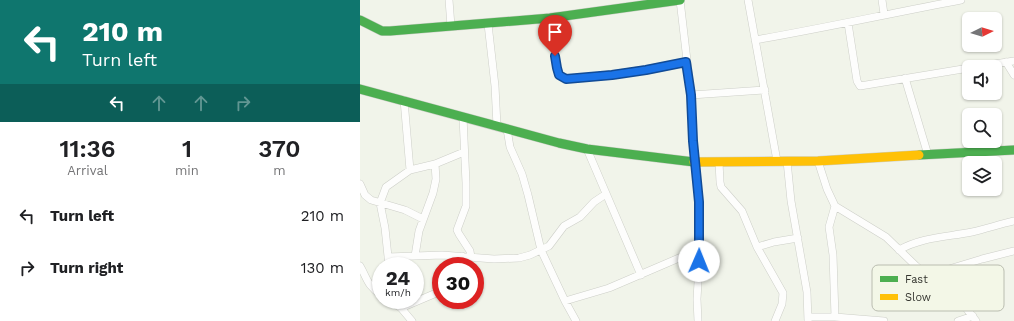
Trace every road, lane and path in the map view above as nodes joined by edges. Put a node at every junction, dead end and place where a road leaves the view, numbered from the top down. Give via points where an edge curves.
1 (449, 0) edge
2 (680, 0) edge
3 (748, 0) edge
4 (882, 0) edge
5 (961, 0) edge
6 (884, 14) junction
7 (550, 18) junction
8 (360, 20) edge
9 (848, 23) junction
10 (488, 24) junction
11 (451, 26) junction
12 (755, 40) junction
13 (1010, 61) edge
14 (686, 62) junction
15 (962, 69) edge
16 (1014, 75) edge
17 (905, 78) junction
18 (360, 89) edge
19 (765, 90) junction
20 (691, 95) junction
21 (404, 100) junction
22 (463, 117) junction
23 (497, 126) junction
24 (507, 129) junction
25 (587, 149) junction
26 (1014, 150) edge
27 (464, 152) junction
28 (928, 155) junction
29 (782, 161) junction
30 (818, 161) junction
31 (696, 162) junction
32 (719, 162) junction
33 (434, 164) junction
34 (410, 170) junction
35 (360, 184) edge
36 (606, 194) junction
37 (380, 203) junction
38 (835, 206) junction
39 (423, 218) junction
40 (1014, 221) edge
41 (798, 238) junction
42 (757, 247) junction
43 (700, 249) junction
44 (541, 250) junction
45 (899, 250) junction
46 (1014, 252) edge
47 (415, 256) junction
48 (462, 256) joint
49 (388, 257) joint
50 (471, 257) joint
51 (484, 258) edge
52 (915, 265) edge
53 (963, 265) edge
54 (360, 266) edge
55 (641, 275) junction
56 (372, 289) edge
57 (565, 301) junction
58 (402, 309) edge
59 (835, 317) junction
60 (974, 318) edge
61 (808, 319) edge
62 (870, 320) edge
63 (412, 321) edge
64 (576, 321) edge
65 (698, 321) edge
66 (775, 321) edge
67 (884, 321) edge
68 (958, 321) edge

1 - 11 street
2 - 7 street
2 - 14 street
3 - 12 street
4 - 6 street
5 - 6 street
6 - 9 street
7 - 10 street
7 - 14 street via 557,68 559,75 566,79 612,75
8 - 11 street via 390,32
9 - 12 street
9 - 17 street via 858,84 863,86
10 - 11 street
10 - 23 street
12 - 19 street
13 - 16 street
14 - 20 street
15 - 17 street
17 - 28 street
18 - 21 street
19 - 20 street
19 - 29 street
20 - 31 street
21 - 22 street
21 - 34 street
22 - 23 street
22 - 27 street
23 - 24 street
24 - 25 street
24 - 44 street via 510,147 528,195
25 - 31 street
25 - 36 street
26 - 28 street
27 - 33 street
27 - 50 street via 466,206 458,230
28 - 30 street
29 - 30 street
29 - 32 street
29 - 41 street
30 - 38 street
31 - 32 street
31 - 43 street
32 - 42 street via 721,187 742,211
33 - 34 street
33 - 39 street via 436,179 433,194
34 - 37 street via 386,187
35 - 37 street via 370,200
36 - 44 street via 580,217 564,226 554,242
36 - 55 street
37 - 39 street
37 - 49 street
38 - 45 street via 886,237
38 - 59 street via 829,227 833,255
39 - 47 street
40 - 45 street via 972,232 923,240
41 - 42 street
41 - 61 street via 807,292
42 - 66 street via 783,293 782,304
43 - 55 street
43 - 65 street
44 - 51 street via 519,258
44 - 57 street
45 - 52 street
46 - 53 street
47 - 48 street
47 - 49 street
48 - 50 street
54 - 56 street
55 - 57 street
57 - 64 street
58 - 63 street
59 - 61 street
59 - 62 street
60 - 68 street
62 - 67 street

